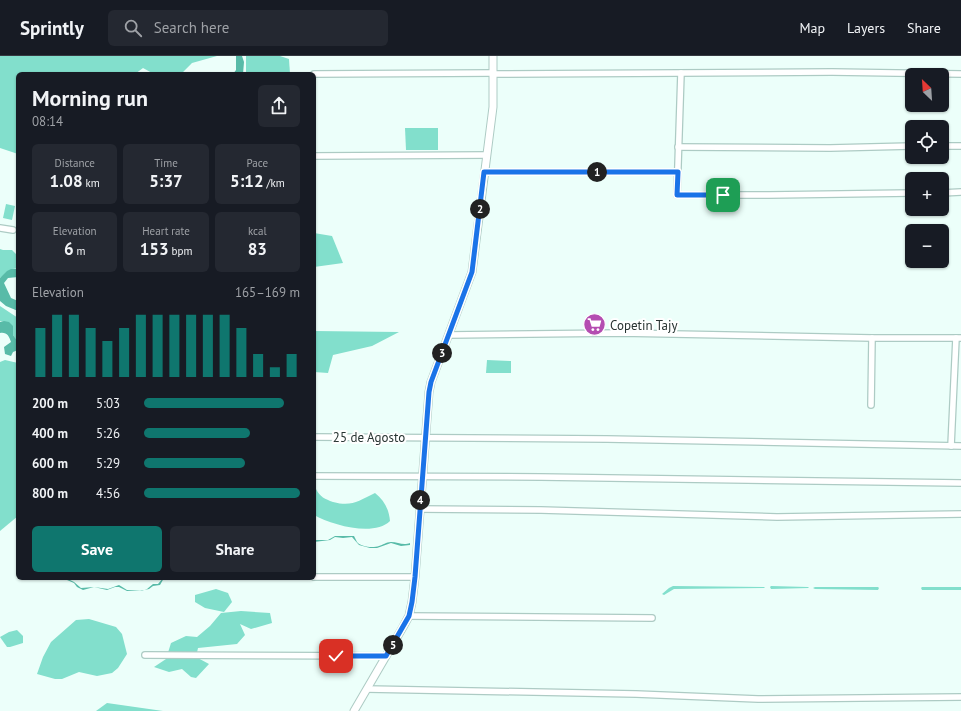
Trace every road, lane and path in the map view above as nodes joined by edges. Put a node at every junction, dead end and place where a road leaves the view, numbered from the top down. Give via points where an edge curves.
1 (494, 56) edge
2 (681, 73) junction
3 (316, 74) edge
4 (494, 74) junction
5 (961, 74) edge
6 (678, 146) junction
7 (905, 146) edge
8 (949, 146) edge
9 (961, 146) edge
10 (487, 155) junction
11 (316, 156) edge
12 (484, 172) junction
13 (678, 172) junction
14 (961, 192) edge
15 (905, 193) edge
16 (949, 193) edge
17 (0, 228) edge
18 (12, 230) dead end
19 (449, 335) junction
20 (872, 338) junction
21 (958, 338) edge
22 (871, 405) dead end
23 (316, 437) edge
24 (425, 437) junction
25 (951, 446) junction
26 (961, 446) edge
27 (316, 476) edge
28 (422, 476) junction
29 (961, 483) edge
30 (420, 509) junction
31 (961, 514) edge
32 (316, 577) edge
33 (415, 577) junction
34 (409, 616) junction
35 (652, 618) dead end
36 (145, 655) dead end
37 (386, 656) junction
38 (367, 689) junction
39 (961, 697) edge
40 (354, 711) edge

1 - 4 main road
2 - 4 street
2 - 5 street
2 - 6 street
3 - 4 street
4 - 10 main road
6 - 7 street
6 - 13 street
8 - 9 street
10 - 11 street
10 - 12 main road
12 - 13 street
12 - 19 main road via 472,272
13 - 15 street via 677,195
14 - 16 street
17 - 18 street
19 - 20 street via 621,333
19 - 24 main road via 429,390
20 - 21 street
20 - 22 street
21 - 25 street
23 - 24 street, 25 de Agosto
24 - 25 street, 25 de Agosto
24 - 28 main road
25 - 26 street, 25 de Agosto
27 - 28 street
28 - 29 street
28 - 30 main road
30 - 31 street via 557,510 777,517
30 - 33 main road
32 - 33 street
33 - 34 main road
34 - 35 street
34 - 37 main road
36 - 37 street
37 - 38 main road
38 - 39 street via 758,698
38 - 40 main road

